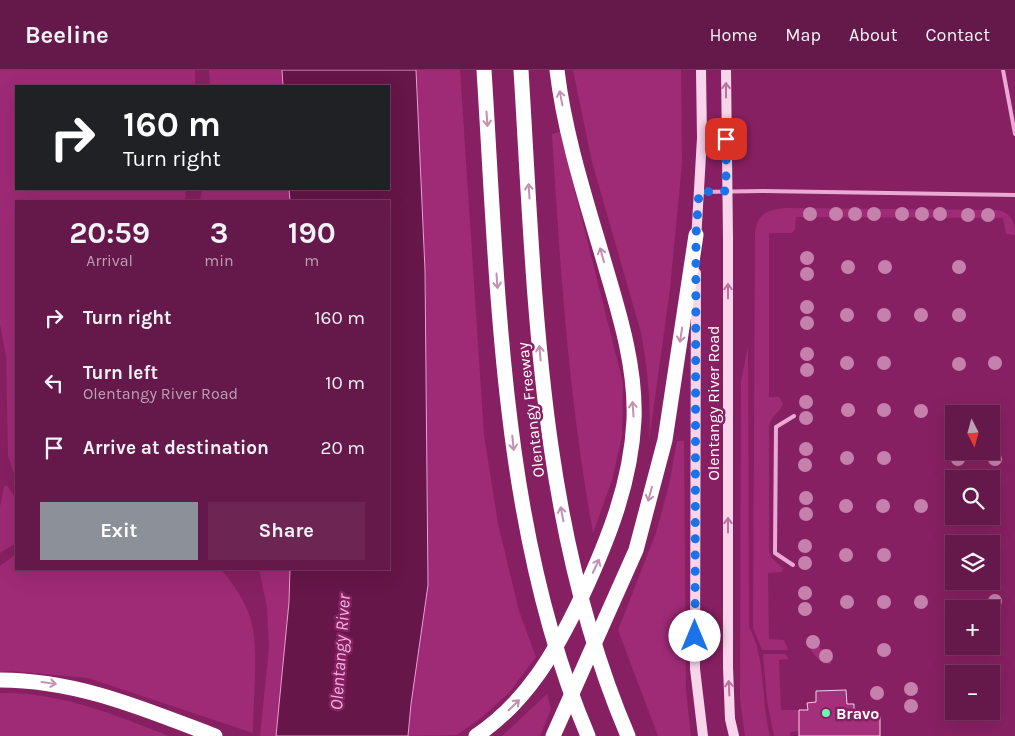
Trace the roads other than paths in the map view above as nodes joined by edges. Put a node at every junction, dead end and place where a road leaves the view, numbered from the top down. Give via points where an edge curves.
1 (484, 70) edge
2 (521, 70) edge
3 (557, 70) edge
4 (701, 70) edge
5 (726, 70) edge
6 (1004, 70) edge
7 (1015, 134) edge
8 (726, 191) junction
9 (699, 192) junction
10 (1015, 195) edge
11 (696, 235) junction
12 (794, 416) dead end
13 (793, 565) dead end
14 (0, 680) edge
15 (212, 735) edge
16 (476, 736) edge
17 (553, 736) edge
18 (588, 736) edge
19 (628, 736) edge
20 (703, 736) edge
21 (734, 736) edge

1 -> 18 highway, Olentangy Freeway via 499,303 516,470 547,614 573,702
19 -> 2 highway, Olentangy Freeway via 608,689 587,623 553,464 542,383
16 -> 3 highway via 519,700 559,641 603,550 617,512 628,466 634,419 630,366 616,302 588,208 560,97
4 - 9 main road, Olentangy River Road
8 -> 5 main road, Olentangy River Road
6 - 7 lane
8 - 9 lane
8 - 10 lane
21 -> 8 main road, Olentangy River Road via 730,720 728,666
9 - 11 main road, Olentangy River Road
11 -> 17 highway via 665,440 636,550
11 - 20 main road, Olentangy River Road via 695,660
12 - 13 lane via 776,427 775,553
14 -> 15 highway via 44,682 96,693

